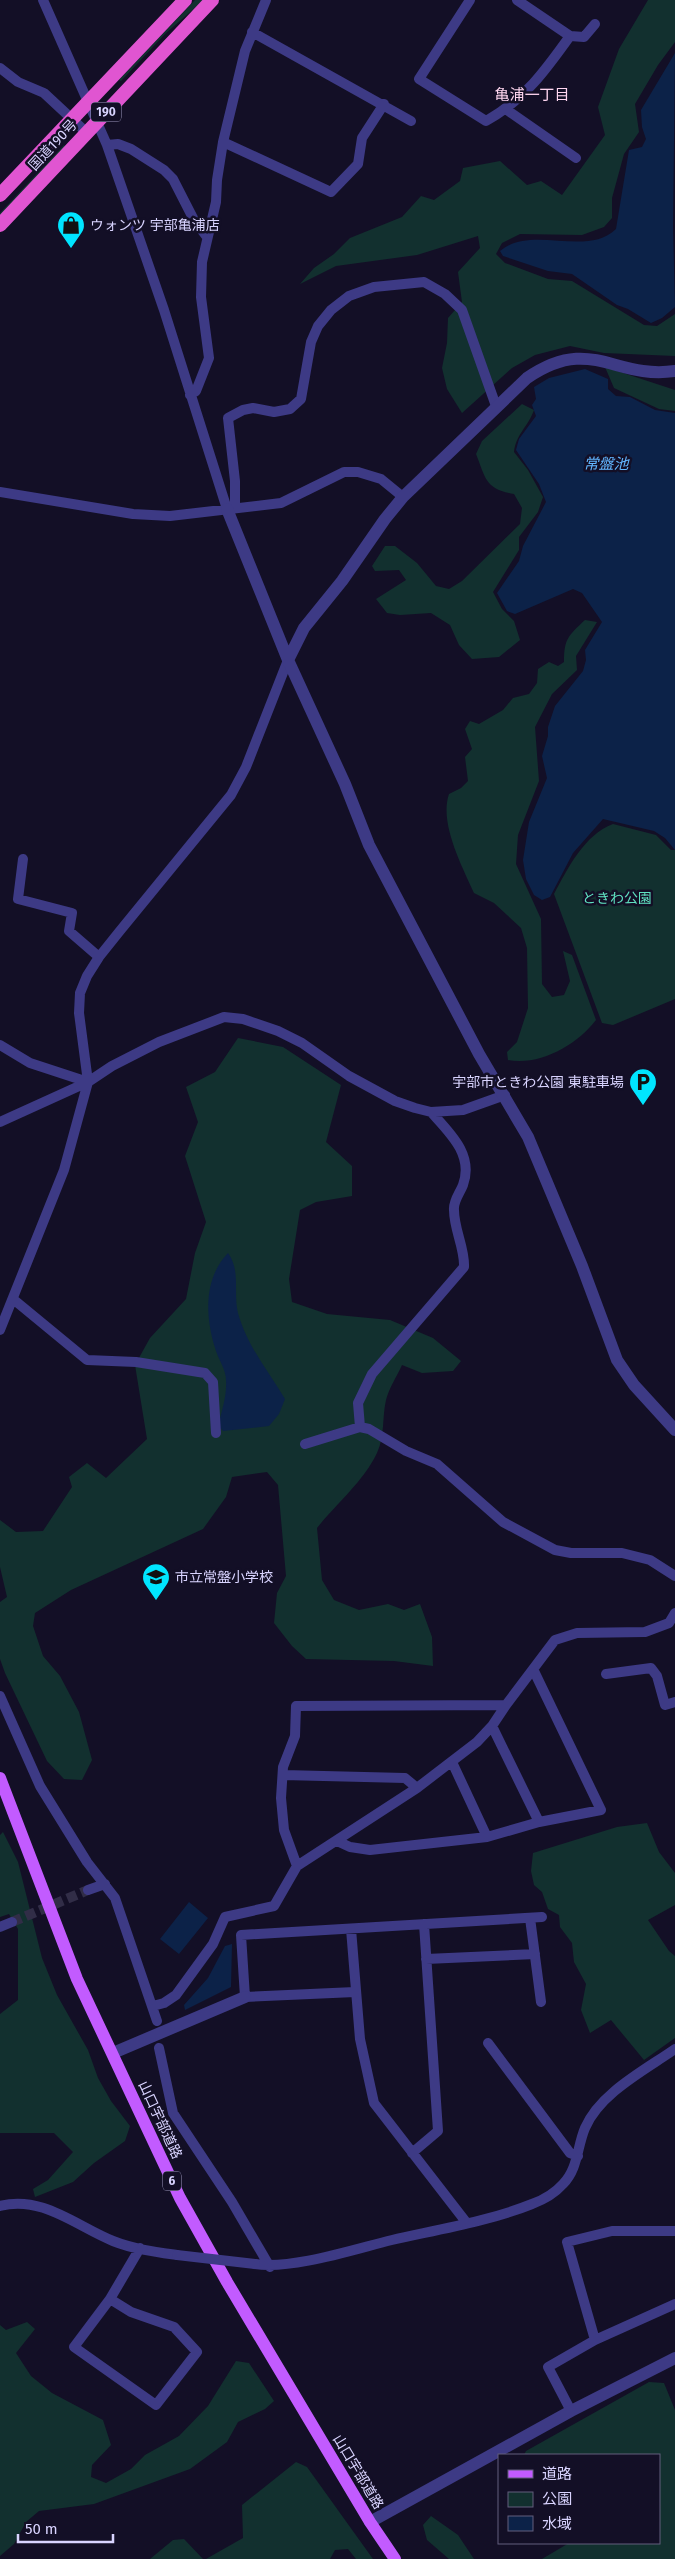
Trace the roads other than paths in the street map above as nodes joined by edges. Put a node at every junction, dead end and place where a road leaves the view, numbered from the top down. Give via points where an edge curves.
1 (43, 0) edge
2 (185, 0) edge
3 (212, 0) edge
4 (266, 0) edge
5 (470, 0) edge
6 (517, 0) edge
7 (595, 24) dead end
8 (252, 32) junction
9 (570, 36) junction
10 (0, 68) edge
11 (88, 102) junction
12 (384, 104) junction
13 (507, 110) junction
14 (73, 118) junction
15 (411, 120) dead end
16 (98, 121) junction
17 (87, 133) junction
18 (223, 142) junction
19 (108, 145) junction
20 (576, 158) dead end
21 (0, 195) edge
22 (0, 225) edge
23 (207, 237) junction
24 (675, 371) edge
25 (190, 395) junction
26 (496, 406) junction
27 (0, 492) edge
28 (403, 497) junction
29 (231, 508) junction
30 (288, 660) junction
31 (23, 859) dead end
32 (99, 957) junction
33 (0, 1045) edge
34 (88, 1082) junction
35 (505, 1096) junction
36 (432, 1112) junction
37 (0, 1122) edge
38 (13, 1300) junction
39 (0, 1330) edge
40 (360, 1426) junction
41 (675, 1430) edge
42 (216, 1433) dead end
43 (305, 1444) dead end
44 (675, 1576) edge
45 (675, 1613) edge
46 (533, 1669) junction
47 (606, 1674) dead end
48 (0, 1696) edge
49 (675, 1702) edge
50 (506, 1705) junction
51 (492, 1726) junction
52 (452, 1762) junction
53 (283, 1775) junction
54 (0, 1778) edge
55 (417, 1788) junction
56 (539, 1822) junction
57 (487, 1836) junction
58 (337, 1840) junction
59 (297, 1866) junction
60 (105, 1884) junction
61 (88, 1890) tunnel mouth
62 (542, 1917) dead end
63 (530, 1918) junction
64 (12, 1922) tunnel mouth
65 (424, 1924) junction
66 (0, 1927) edge
67 (352, 1929) junction
68 (535, 1954) junction
69 (426, 1959) junction
70 (355, 1992) junction
71 (245, 1997) junction
72 (541, 2002) dead end
73 (154, 2006) junction
74 (157, 2021) dead end
75 (488, 2043) dead end
76 (159, 2048) dead end
77 (675, 2049) edge
78 (113, 2053) junction
79 (412, 2153) junction
80 (578, 2156) junction
81 (0, 2206) edge
82 (466, 2222) junction
83 (675, 2230) edge
84 (140, 2248) junction
85 (270, 2267) junction
86 (110, 2300) junction
87 (675, 2304) edge
88 (595, 2340) junction
89 (675, 2358) edge
90 (571, 2411) junction
91 (370, 2522) junction
92 (395, 2559) edge

1 - 11 street
2 - 11 highway, 国道190号 / 190
3 - 16 highway, 国道190号 / 190
4 - 8 street
5 - 13 street via 419,79 486,121
6 - 9 street
7 - 9 street via 584,38
8 - 12 street
8 - 18 street
9 - 13 street via 536,83
10 - 14 street via 18,82 44,93
11 - 14 highway, 国道190号 / 190
11 - 16 street
12 - 15 street
12 - 18 street via 362,138 358,164 331,192
13 - 20 street
14 - 17 street
14 - 21 highway, 国道190号 / 190
16 - 17 highway, 国道190号 / 190
16 - 19 street
17 - 22 highway, 国道190号 / 190
18 - 23 street via 216,202
19 - 23 street via 118,144 131,149 164,170 173,179 194,220
19 - 25 street
23 - 25 street via 201,297 209,358 196,391
24 - 26 street via 648,372 591,358 564,360 538,370
25 - 29 street
26 - 28 street
26 - 29 street via 462,310 446,294 424,282 374,286 349,296 318,326 311,342 301,399 290,409 274,412 253,408 228,418 235,481
27 - 29 street via 133,514 170,516
28 - 29 street via 381,479 358,472 344,472 281,503
28 - 30 street via 304,628
29 - 30 street
30 - 32 street via 246,767 231,795
30 - 35 street via 369,845 478,1054
31 - 32 street via 18,899 72,913 69,931
32 - 34 street via 80,993 79,1013
33 - 34 street via 30,1063
34 - 36 street via 159,1042 224,1017 243,1019 278,1031 395,1102
34 - 37 street
34 - 38 street via 64,1170
35 - 36 street via 463,1110
35 - 41 street via 532,1146 617,1360 634,1385
36 - 40 street via 452,1135 463,1153 467,1168 454,1206 454,1224 464,1267 372,1374 358,1403
38 - 39 street
38 - 42 street via 87,1360 136,1362 205,1374 213,1382
40 - 43 street
40 - 44 street via 437,1464 503,1522 555,1550 571,1553 622,1552 650,1560
45 - 46 street via 670,1623 645,1632 577,1633 555,1640
46 - 50 street
46 - 56 street via 601,1810
47 - 49 street via 651,1668 657,1676 665,1705
48 - 60 street via 40,1786
50 - 51 street
50 - 53 street via 296,1706 295,1736
51 - 52 street
51 - 56 street
52 - 55 street
52 - 57 street
53 - 55 street via 405,1778
53 - 59 street via 284,1830
54 - 78 main road, 山口宇部道路 / 6 via 54,1924
55 - 58 street
56 - 57 street
57 - 58 street via 370,1850 350,1847
58 - 59 street
59 - 73 street via 274,1906 225,1917 213,1944 176,1995
60 - 61 street
60 - 73 street via 115,1898
62 - 63 street
63 - 65 street
63 - 68 street
64 - 66 street
65 - 67 street
65 - 69 street
67 - 70 street
67 - 71 street via 241,1935
68 - 69 street
68 - 72 street
69 - 79 street via 438,2131
70 - 71 street
70 - 79 street via 360,2039 374,2103
71 - 78 street
73 - 74 street
75 - 80 street via 570,2153
76 - 85 street via 173,2113
77 - 80 street via 604,2102 585,2128
78 - 91 main road, 山口宇部道路 / 6 via 180,2198
79 - 82 street
80 - 82 street via 565,2182 553,2193 518,2209
81 - 84 street via 24,2203 42,2206 112,2240
82 - 85 street
83 - 88 street via 612,2231 567,2242
84 - 85 street, bridge
84 - 86 street
86 - 86 street via 131,2312 174,2327 197,2352 156,2405 74,2347
87 - 88 street
88 - 90 street via 548,2367
89 - 90 street
90 - 91 street
91 - 92 main road, 山口宇部道路 / 6

